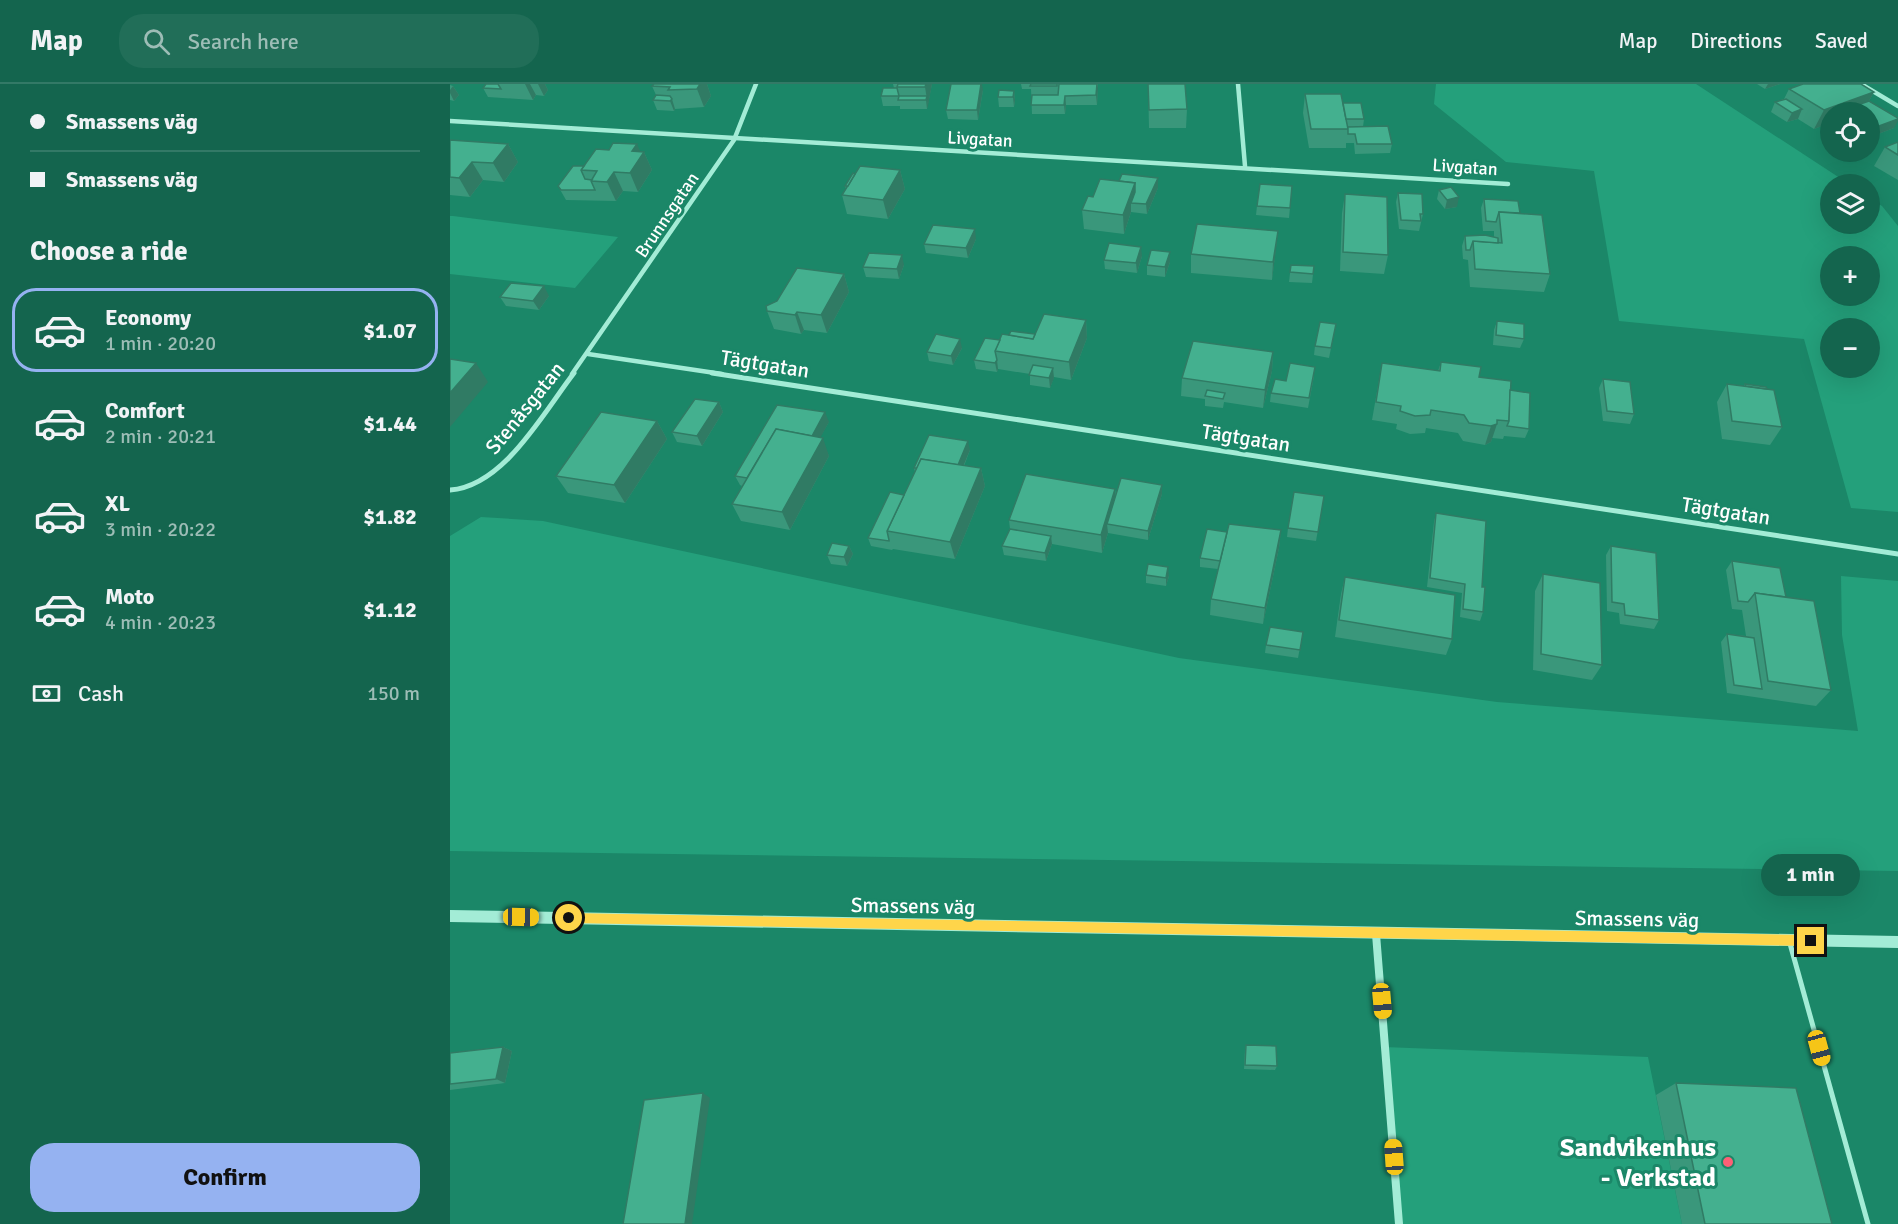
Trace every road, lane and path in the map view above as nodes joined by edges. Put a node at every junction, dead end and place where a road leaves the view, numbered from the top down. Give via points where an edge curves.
1 (756, 84) edge
2 (1238, 84) edge
3 (1861, 84) edge
4 (1898, 106) edge
5 (450, 121) edge
6 (734, 140) junction
7 (1245, 166) junction
8 (1508, 183) dead end
9 (588, 354) junction
10 (450, 490) edge
11 (1898, 554) edge
12 (450, 916) edge
13 (1376, 934) junction
14 (1789, 940) junction
15 (1898, 942) edge
16 (1399, 1224) edge
17 (1868, 1224) edge

1 - 6 street, Brunnsgatan
2 - 7 street
3 - 4 street
5 - 6 street, Livgatan
6 - 7 street, Livgatan
6 - 9 street, Brunnsgatan
7 - 8 street, Livgatan
9 - 10 street, Stenåsgatan via 508,458 486,478 463,489
9 - 11 street, Tägtgatan
12 - 13 street, Smassens väg
13 - 14 street, Smassens väg
13 - 16 street
14 - 15 street, Smassens väg
14 - 17 lane

